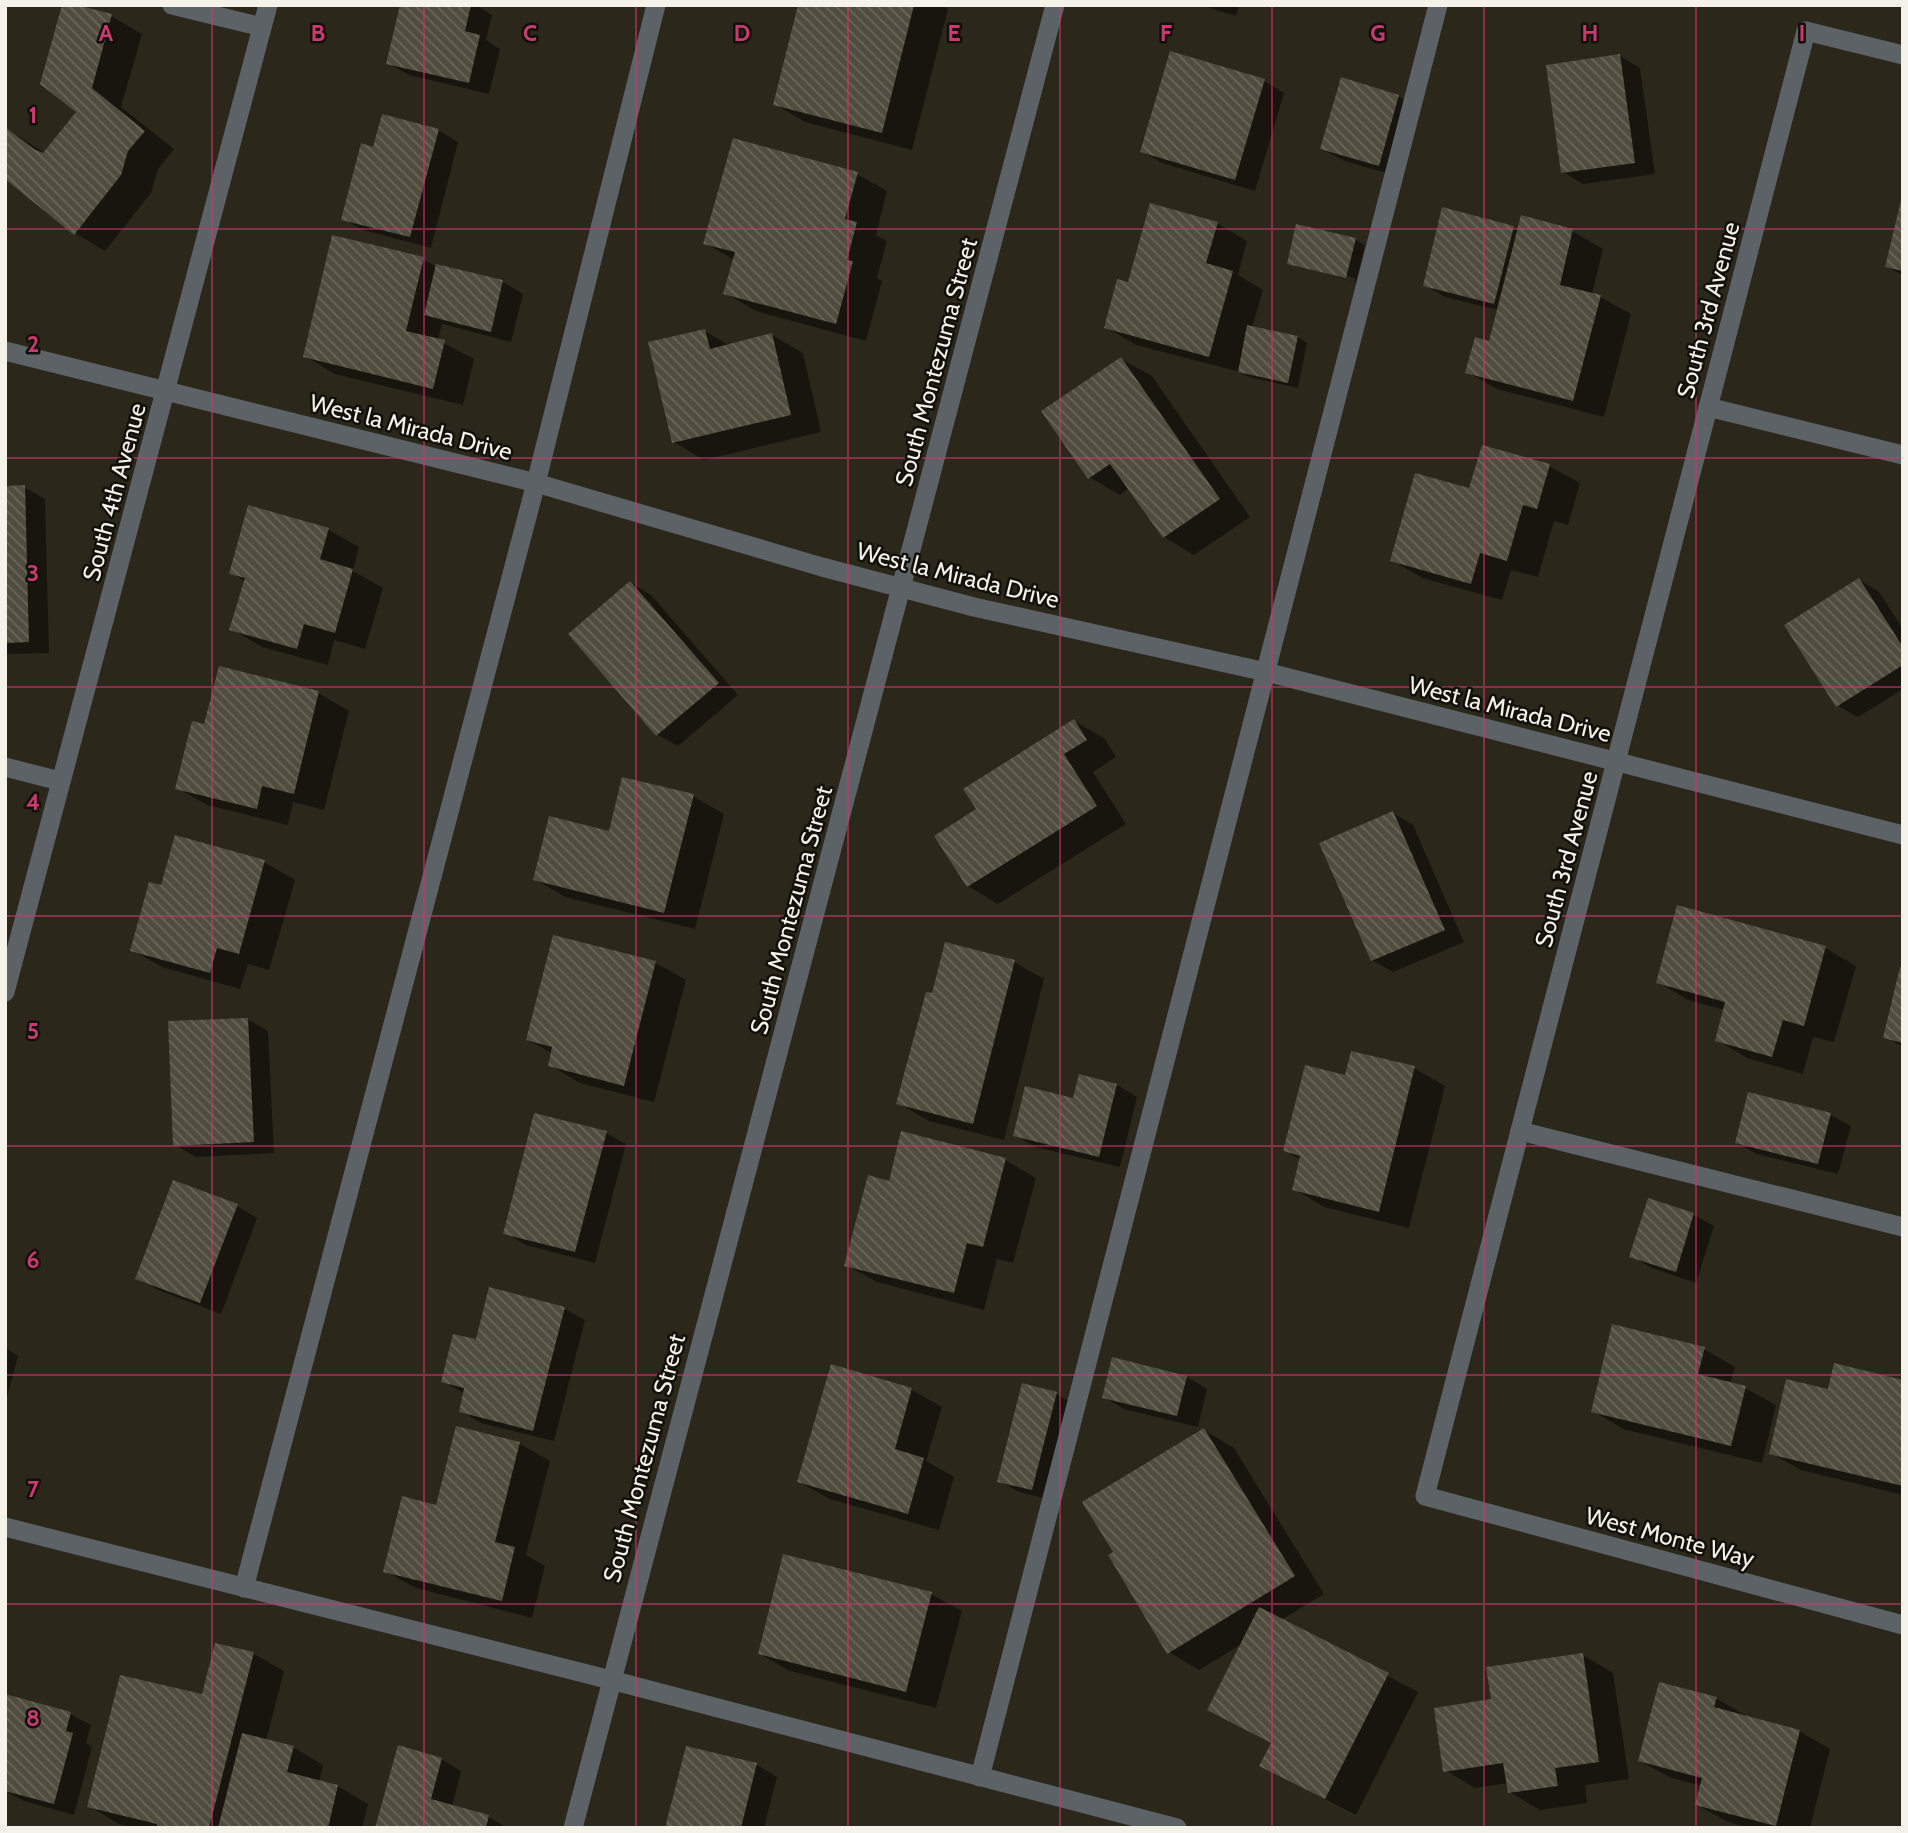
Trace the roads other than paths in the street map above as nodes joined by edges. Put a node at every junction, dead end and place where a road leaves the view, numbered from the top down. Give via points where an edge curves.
1 (172, 5) edge
2 (268, 5) edge
3 (656, 5) edge
4 (1055, 5) edge
5 (1438, 5) edge
6 (262, 27) junction
7 (1903, 55) edge
8 (5, 351) edge
9 (166, 393) junction
10 (1709, 407) junction
11 (1903, 455) edge
12 (536, 483) junction
13 (903, 587) junction
14 (1266, 672) junction
15 (1616, 761) junction
16 (5, 767) edge
17 (60, 781) junction
18 (1903, 835) edge
19 (5, 992) edge
20 (1520, 1131) junction
21 (1903, 1227) edge
22 (1425, 1496) joint
23 (5, 1527) edge
24 (244, 1588) junction
25 (1903, 1626) edge
26 (611, 1680) junction
27 (980, 1777) junction
28 (573, 1828) edge
29 (1177, 1828) edge

1 - 6 street
2 - 6 street, South 4th Avenue
3 - 12 street
4 - 13 street, South Montezuma Street
5 - 14 street
6 - 9 street, South 4th Avenue
7 - 10 street, South 3rd Avenue via 1806,31
8 - 9 street, West la Mirada Drive
9 - 12 street, West la Mirada Drive
9 - 17 street, South 4th Avenue
10 - 11 street
10 - 15 street, South 3rd Avenue
12 - 13 street, West la Mirada Drive
12 - 24 street
13 - 14 street, West la Mirada Drive
13 - 26 street, South Montezuma Street
14 - 15 street, West la Mirada Drive
14 - 27 street
15 - 18 street, West la Mirada Drive
15 - 20 street, South 3rd Avenue
16 - 17 street
17 - 19 street, South 4th Avenue
20 - 21 street
20 - 22 street, South 3rd Avenue
22 - 25 street, West Monte Way
23 - 24 street
24 - 26 street
26 - 27 street
26 - 28 street, South Montezuma Street
27 - 29 street

